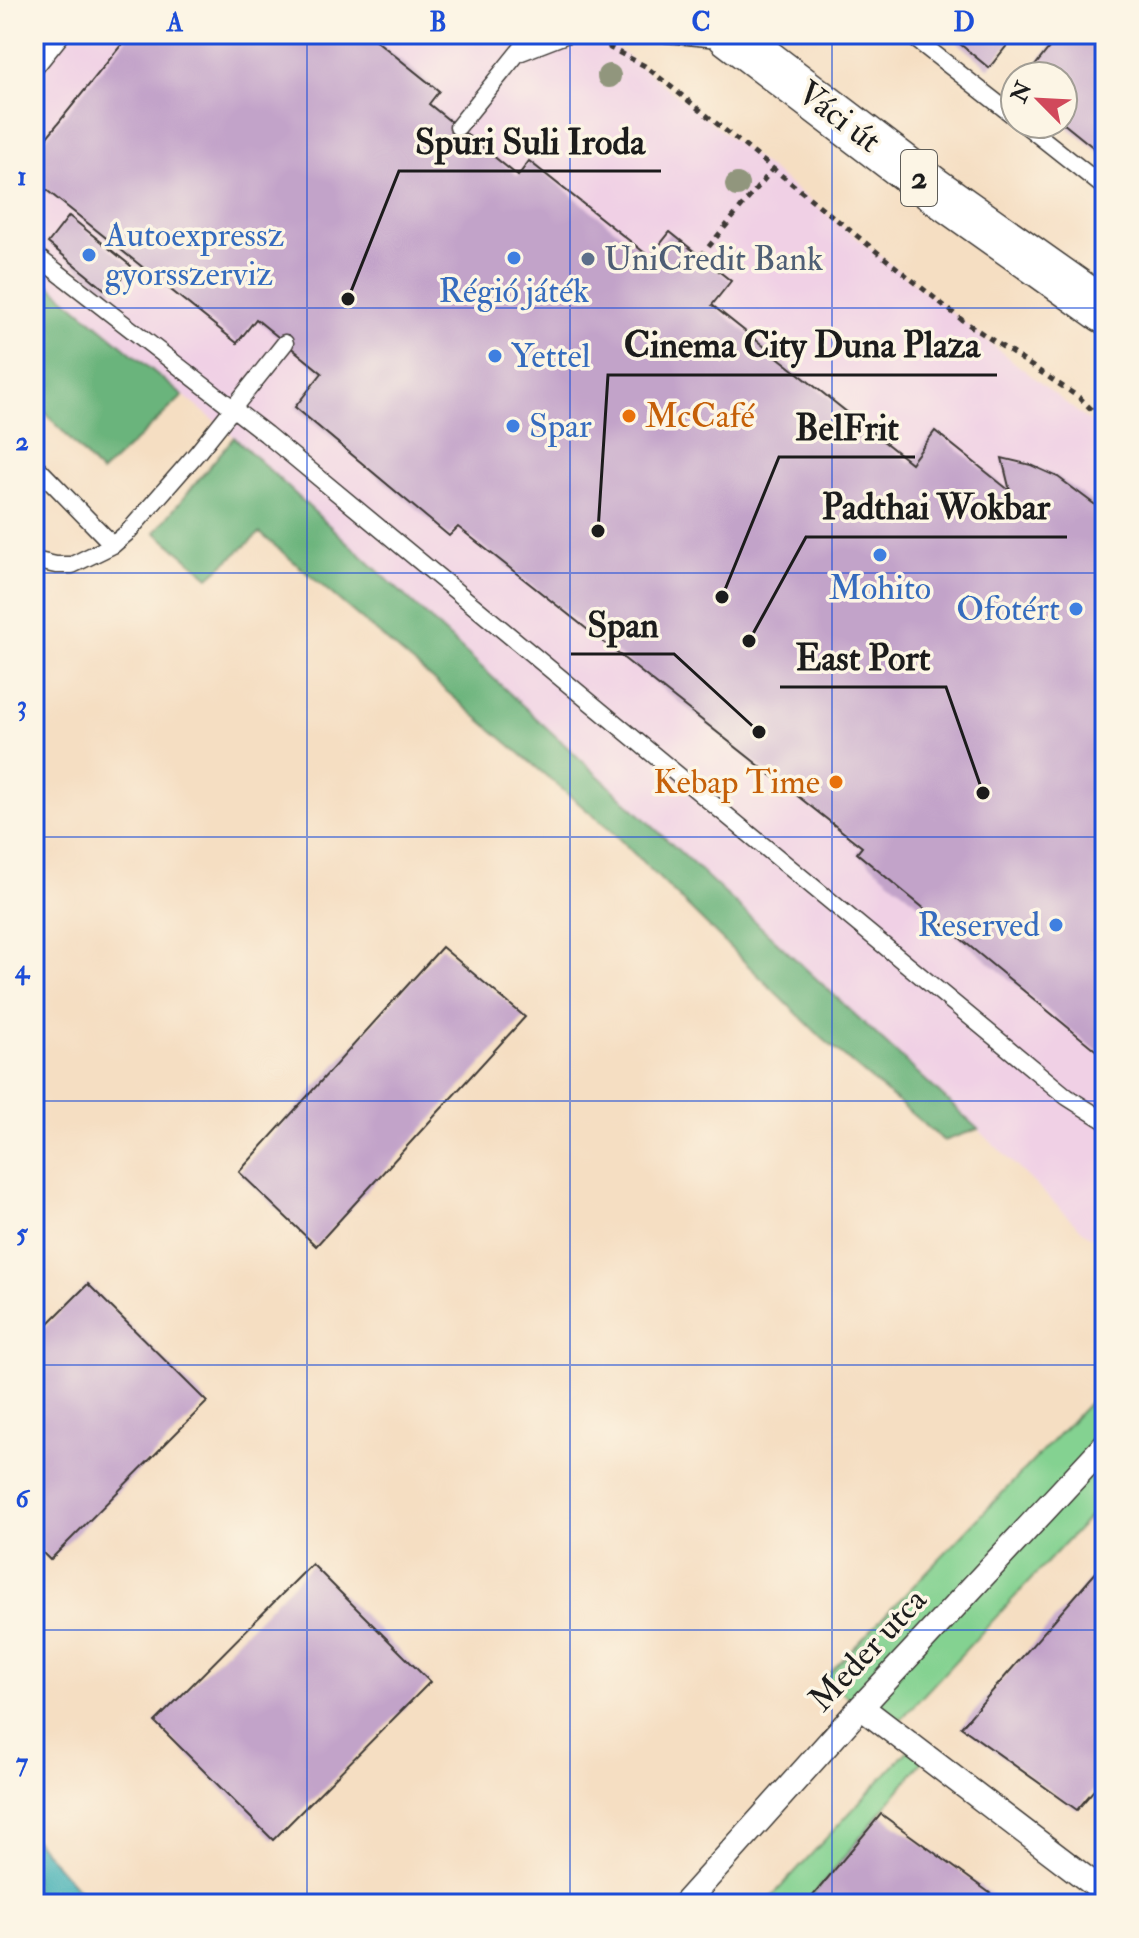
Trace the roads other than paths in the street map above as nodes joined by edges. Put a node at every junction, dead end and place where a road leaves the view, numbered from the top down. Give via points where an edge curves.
1 (62, 34) edge
2 (533, 34) edge
3 (568, 34) edge
4 (666, 34) edge
5 (909, 34) edge
6 (734, 37) edge
7 (518, 53) junction
8 (34, 69) edge
9 (999, 104) edge
10 (458, 127) dead end
11 (1044, 140) edge
12 (1105, 188) edge
13 (34, 254) edge
14 (1105, 311) edge
15 (285, 343) dead end
16 (233, 408) junction
17 (34, 464) edge
18 (113, 545) junction
19 (34, 560) edge
20 (1105, 1121) edge
21 (1105, 1445) edge
22 (861, 1707) junction
23 (1105, 1893) edge
24 (684, 1904) edge

1 - 8 lane
2 - 7 lane
3 - 7 lane
4 - 6 lane
5 - 9 lane
6 - 14 main road, Váci út / 2 via 934,190
7 - 10 lane
11 - 12 lane
13 - 16 lane
15 - 16 lane
16 - 18 lane
16 - 20 lane via 1067,1097
17 - 18 lane
18 - 19 lane via 72,565
21 - 22 street, Meder utca
22 - 23 street
22 - 24 street, Meder utca

